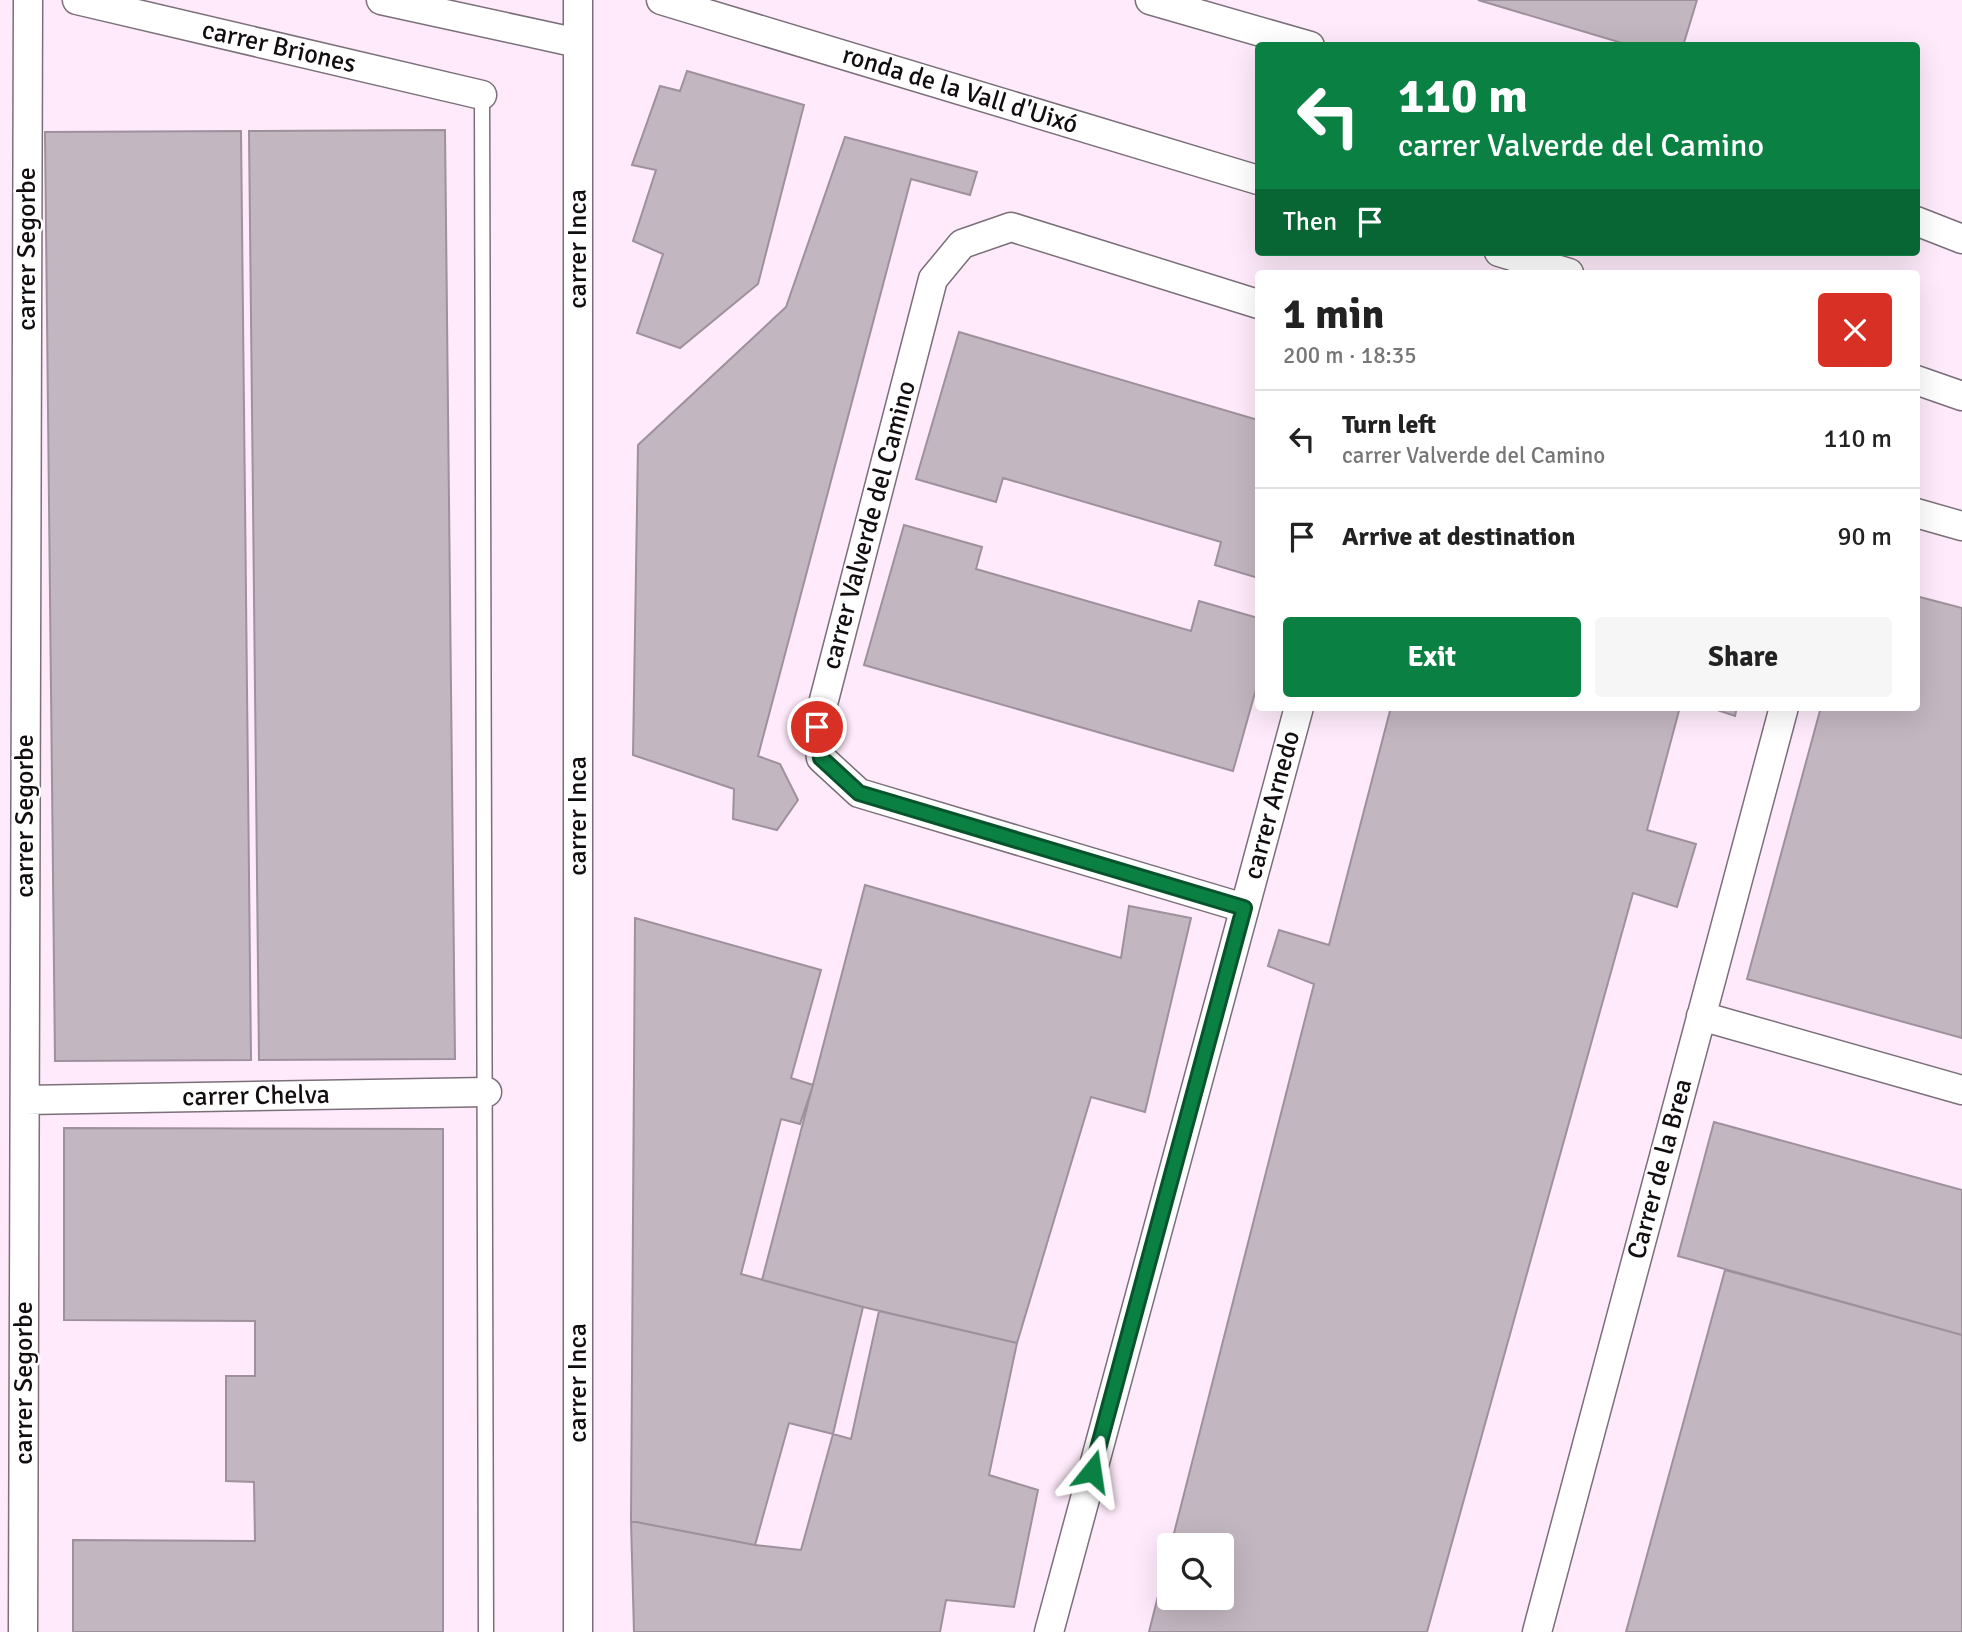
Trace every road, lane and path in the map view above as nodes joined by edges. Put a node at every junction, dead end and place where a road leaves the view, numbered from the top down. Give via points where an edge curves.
1 (28, 0) edge
2 (77, 0) edge
3 (381, 0) edge
4 (578, 0) edge
5 (661, 0) edge
6 (1164, 3) edge
7 (1296, 42) edge
8 (578, 43) junction
9 (482, 95) joint
10 (1255, 179) edge
11 (1920, 223) edge
12 (1962, 239) edge
13 (1512, 256) edge
14 (1559, 270) edge
15 (1255, 303) edge
16 (1920, 381) edge
17 (1962, 396) edge
18 (1920, 514) edge
19 (1962, 526) edge
20 (1297, 711) edge
21 (1783, 711) edge
22 (1244, 908) junction
23 (1701, 1016) junction
24 (1962, 1090) edge
25 (486, 1092) junction
26 (24, 1100) junction
27 (11, 1580) edge
28 (23, 1632) edge
29 (486, 1632) edge
30 (578, 1632) edge
31 (1049, 1632) edge
32 (1537, 1632) edge

1 - 26 street, carrer Segorbe
2 - 9 street, carrer Briones
3 - 8 street
4 - 8 street, carrer Inca
5 - 10 street, ronda de la Vall d'Uixó
6 - 7 street
8 - 30 street, carrer Inca
9 - 25 lane
11 - 12 street
13 - 14 street
15 - 22 street, carrer Valverde del Camino via 1011,227 962,244 933,279 817,727 821,758 859,793
16 - 17 street
18 - 19 street
20 - 22 street, carrer Arnedo
21 - 23 street, Carrer de la Brea
22 - 31 street, carrer Arnedo
23 - 24 street
23 - 32 street, Carrer de la Brea
25 - 26 street, carrer Chelva
25 - 29 lane
26 - 27 street, carrer Segorbe
27 - 28 street, carrer Segorbe

